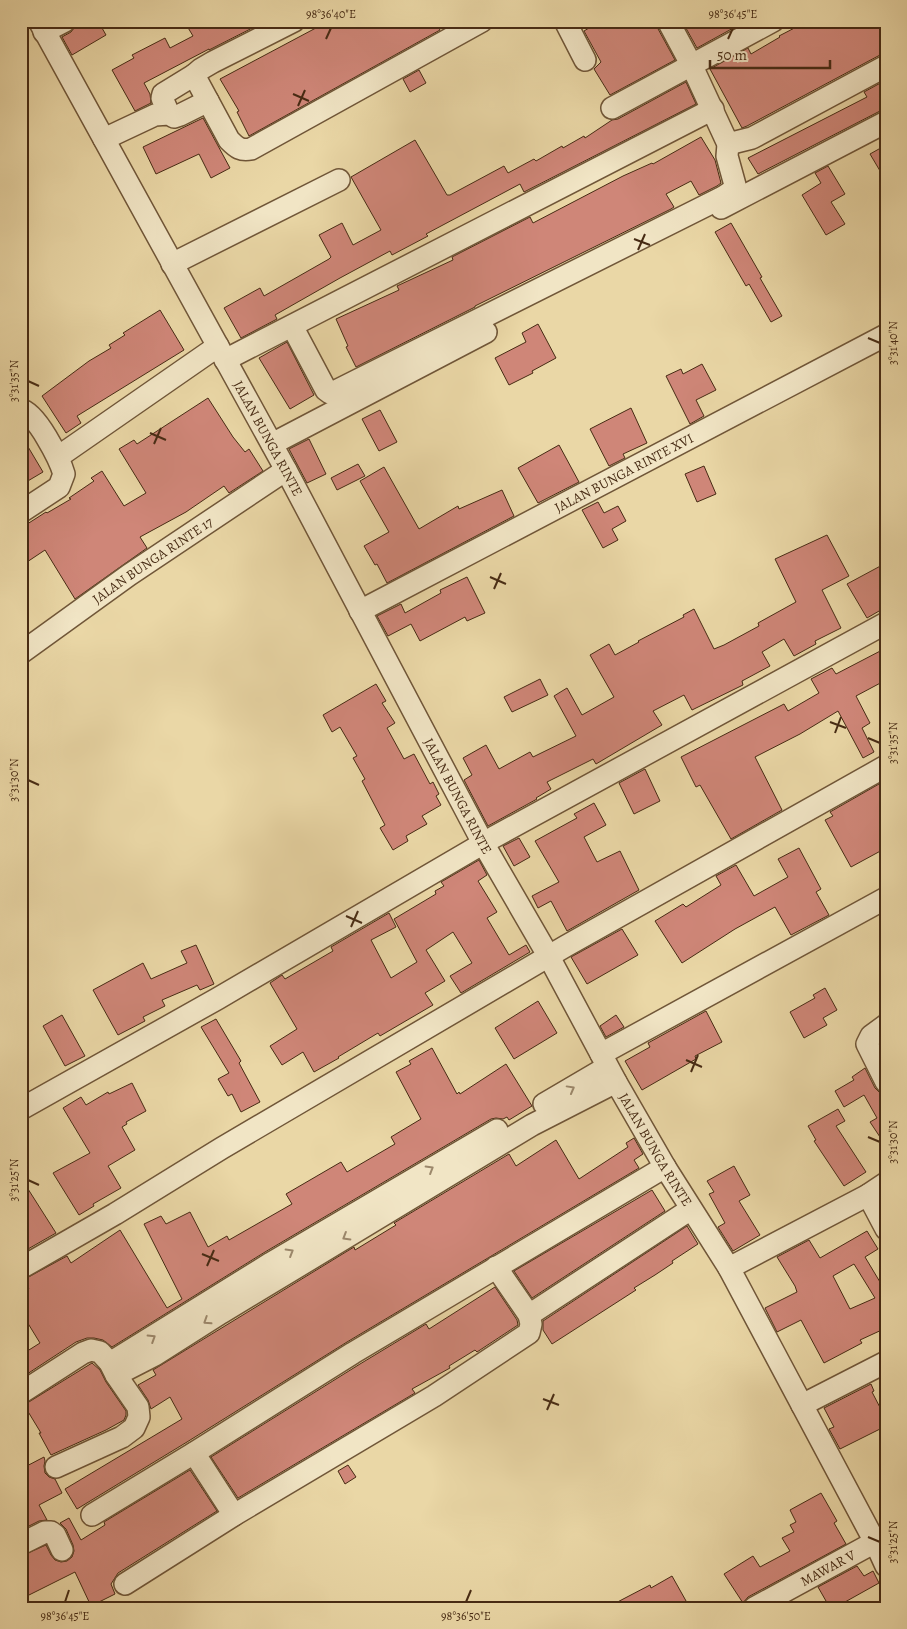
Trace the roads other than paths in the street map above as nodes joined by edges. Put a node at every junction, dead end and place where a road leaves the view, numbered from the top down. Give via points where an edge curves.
1 (65, 21) edge
2 (294, 21) edge
3 (482, 21) edge
4 (565, 21) edge
5 (668, 21) edge
6 (771, 22) edge
7 (42, 26) edge
8 (449, 29) edge
9 (585, 60) dead end
10 (691, 64) junction
11 (886, 66) edge
12 (194, 75) junction
13 (208, 101) junction
14 (612, 108) dead end
15 (713, 109) junction
16 (169, 114) junction
17 (886, 122) edge
18 (728, 144) junction
19 (107, 146) junction
20 (339, 180) dead end
21 (172, 264) junction
22 (292, 326) junction
23 (886, 335) edge
24 (221, 353) junction
25 (21, 410) edge
26 (272, 444) junction
27 (58, 457) junction
28 (286, 470) junction
29 (21, 512) edge
30 (360, 611) junction
31 (886, 623) edge
32 (21, 653) edge
33 (886, 766) edge
34 (483, 843) junction
35 (886, 898) edge
36 (548, 957) junction
37 (886, 1025) edge
38 (608, 1067) junction
39 (886, 1082) edge
40 (21, 1109) edge
41 (665, 1167) junction
42 (886, 1183) edge
43 (868, 1195) junction
44 (691, 1209) junction
45 (886, 1229) edge
46 (496, 1266) junction
47 (21, 1268) edge
48 (728, 1268) junction
49 (529, 1315) junction
50 (886, 1362) edge
51 (113, 1369) junction
52 (21, 1392) edge
53 (802, 1405) junction
54 (194, 1453) junction
55 (56, 1467) dead end
56 (92, 1515) dead end
57 (234, 1515) junction
58 (21, 1544) edge
59 (62, 1550) dead end
60 (882, 1557) edge
61 (125, 1584) dead end
62 (754, 1608) edge

1 - 7 street
2 - 12 street
3 - 8 street
4 - 9 street
5 - 10 street
6 - 10 street
7 - 19 street, JALAN BUNGA RINTE
8 - 13 street via 251,149 236,147
10 - 14 street
10 - 15 street
11 - 18 street via 752,138
12 - 13 street
12 - 16 street via 163,94
13 - 16 street via 180,115 174,117
15 - 18 street
15 - 22 street
16 - 19 street via 161,126
17 - 26 street
18 - 22 street via 727,156 735,185 723,197 334,392 326,390
19 - 21 street, JALAN BUNGA RINTE
20 - 21 street
21 - 24 street, JALAN BUNGA RINTE
22 - 24 street
23 - 30 street, JALAN BUNGA RINTE XVI
24 - 26 street, JALAN BUNGA RINTE
24 - 27 street
25 - 27 street via 32,416
26 - 28 street, JALAN BUNGA RINTE
27 - 29 street via 64,474 59,487
28 - 30 street, JALAN BUNGA RINTE
28 - 32 street, JALAN BUNGA RINTE 17
30 - 34 street, JALAN BUNGA RINTE
31 - 34 street
33 - 36 street
34 - 36 street, JALAN BUNGA RINTE
34 - 40 street
35 - 38 street
36 - 38 street, JALAN BUNGA RINTE
36 - 47 street
37 - 39 street via 871,1036 867,1044
38 - 41 street, JALAN BUNGA RINTE
38 - 51 street via 532,1125 373,1212 155,1355
41 - 44 street, JALAN BUNGA RINTE
41 - 46 street
42 - 43 street
43 - 45 street
43 - 48 street
44 - 48 street, JALAN BUNGA RINTE
44 - 49 street
46 - 49 street
46 - 54 street
48 - 53 street, JALAN BUNGA RINTE
49 - 57 street via 532,1324 522,1339 434,1396
50 - 53 street
51 - 52 street via 100,1352 91,1350
51 - 55 street via 138,1407 139,1417 134,1428 122,1437
53 - 60 street, JALAN BUNGA RINTE
54 - 56 street
54 - 57 street
57 - 61 street
58 - 59 street via 50,1532
60 - 62 street, MAWAR V

